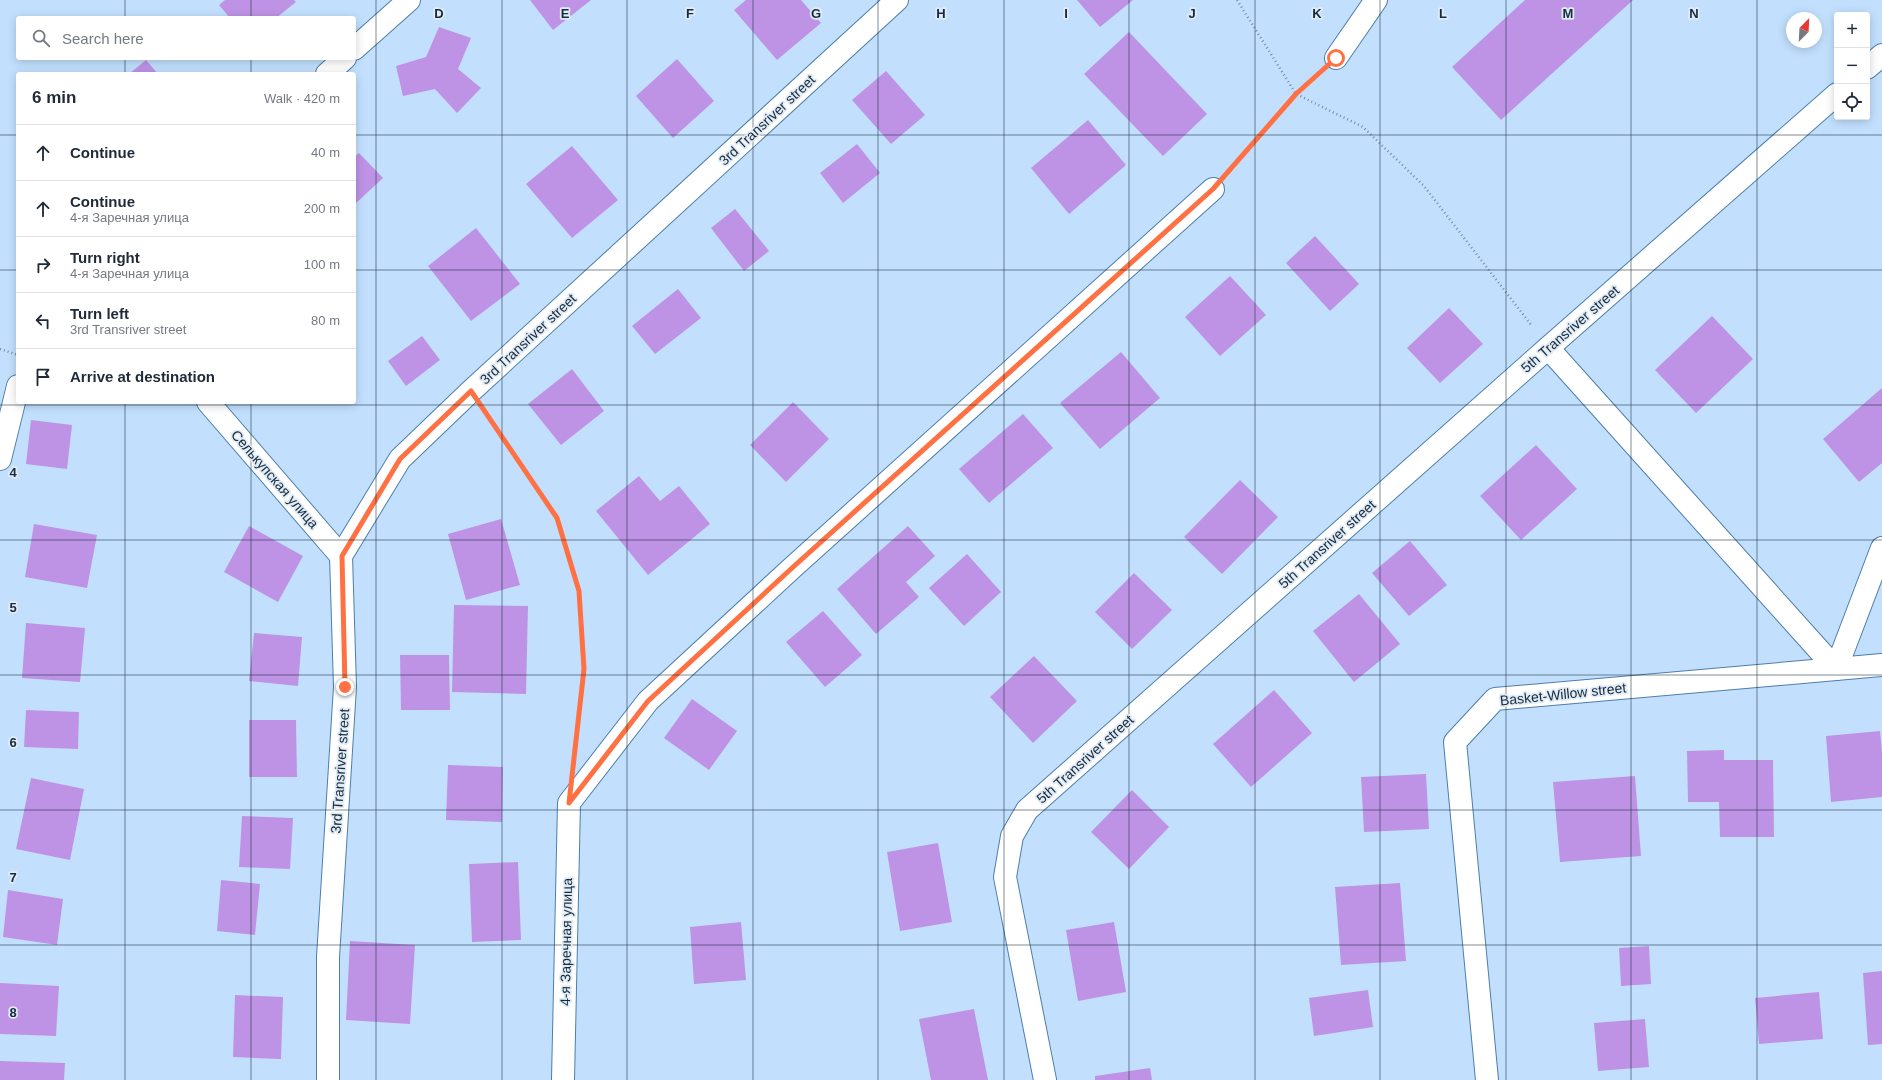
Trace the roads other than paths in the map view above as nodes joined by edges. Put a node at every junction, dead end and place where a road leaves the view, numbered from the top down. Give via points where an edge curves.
1 (409, 0) edge
2 (897, 0) edge
3 (1376, 0) edge
4 (356, 47) edge
5 (1882, 55) edge
6 (1336, 58) road end
7 (342, 60) edge
8 (1870, 65) edge
9 (329, 72) edge
10 (1834, 97) edge
11 (1213, 189) road end
12 (1548, 348) junction
13 (16, 394) edge
14 (210, 404) edge
15 (0, 459) edge
16 (1882, 548) edge
17 (342, 556) junction
18 (1882, 665) edge
19 (1836, 669) junction
20 (328, 1080) edge
21 (563, 1080) edge
22 (1045, 1080) edge
23 (1487, 1080) edge

1 - 4 street
2 - 17 street, 3rd Transriver street via 400,459
3 - 6 street
5 - 8 street
7 - 9 street
10 - 12 street, 5th Transriver street
11 - 21 street, 4-я Заречная улица via 648,701 569,803
12 - 19 street
12 - 22 street, 5th Transriver street via 1027,810 1012,836 1005,877
13 - 15 street
14 - 17 street, Селькупская улица
16 - 19 street
17 - 20 street, 3rd Transriver street via 345,687 328,957
18 - 19 street, Basket-Willow street
19 - 23 street, Basket-Willow street via 1495,699 1455,742

